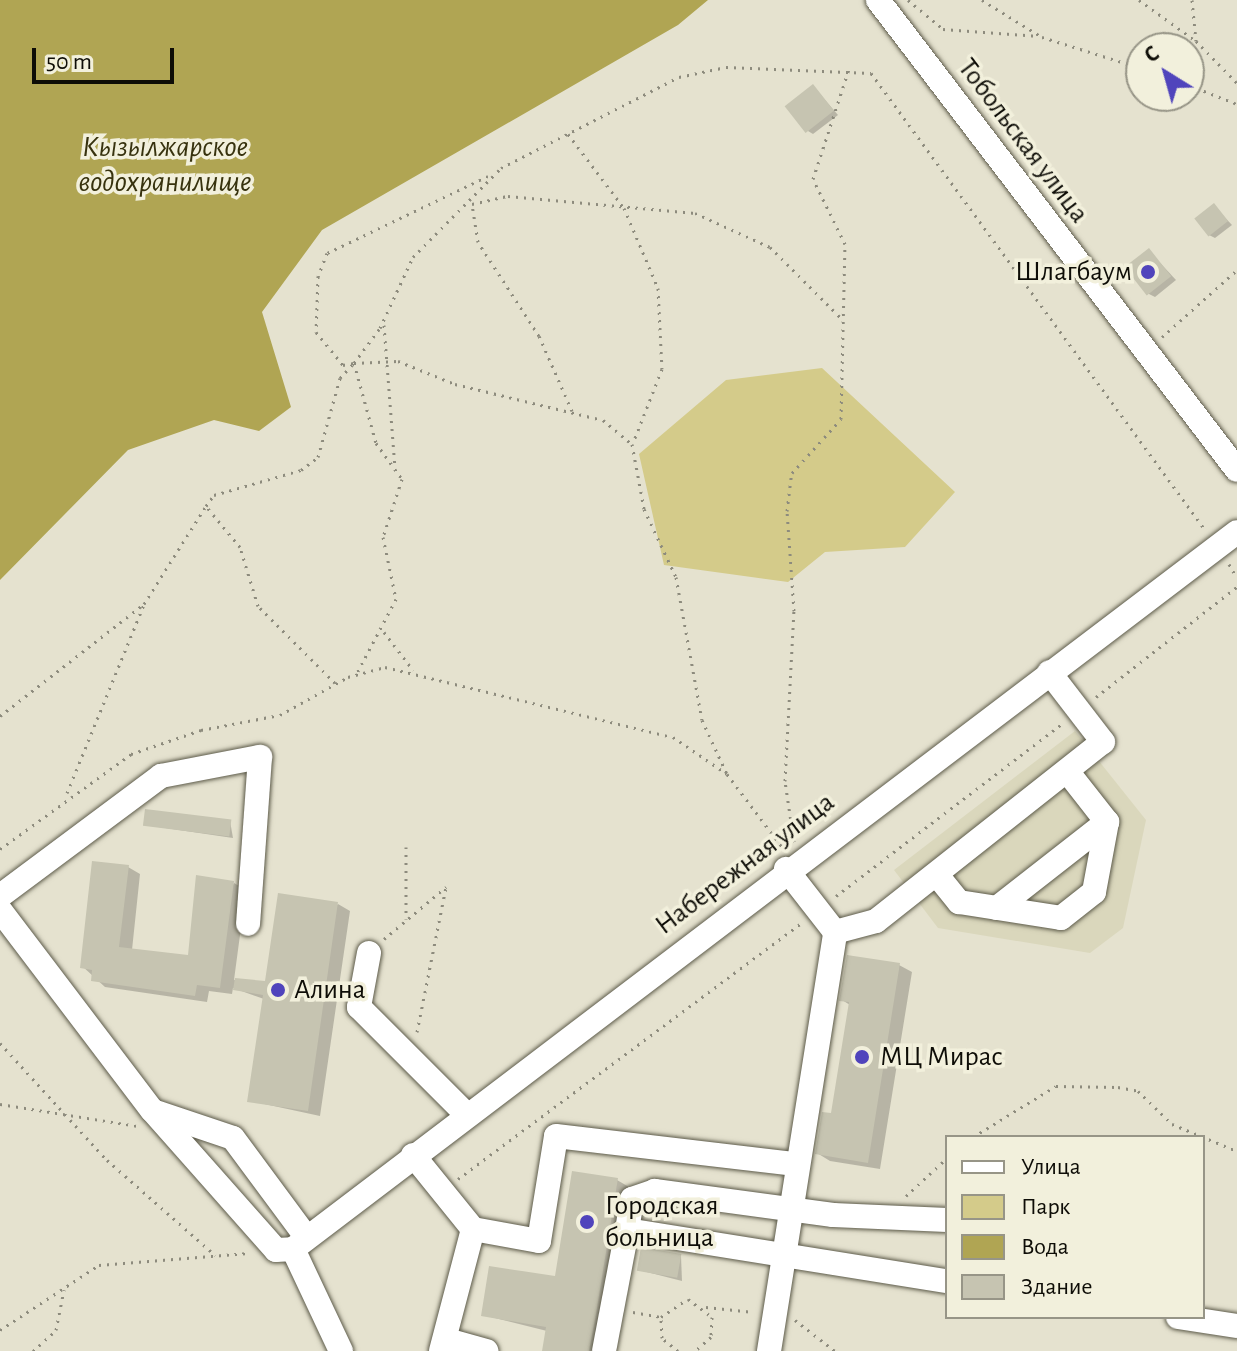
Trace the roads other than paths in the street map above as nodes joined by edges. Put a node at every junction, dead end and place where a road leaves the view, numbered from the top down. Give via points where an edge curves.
1 (878, 0) edge
2 (1237, 470) edge
3 (1227, 539) edge
4 (1049, 672) junction
5 (1067, 771) junction
6 (1107, 822) junction
7 (790, 859) junction
8 (937, 875) junction
9 (0, 896) edge
10 (997, 908) junction
11 (0, 910) edge
12 (248, 924) dead end
13 (835, 932) junction
14 (369, 953) road end
15 (152, 1110) junction
16 (466, 1114) junction
17 (413, 1155) junction
18 (795, 1164) junction
19 (790, 1204) junction
20 (945, 1220) edge
21 (473, 1229) junction
22 (627, 1230) junction
23 (292, 1246) junction
24 (784, 1256) junction
25 (945, 1281) edge
26 (1191, 1319) edge
27 (1237, 1326) edge
28 (444, 1346) edge
29 (341, 1351) edge
30 (486, 1351) edge
31 (604, 1351) edge
32 (769, 1351) edge

1 - 2 street, Тобольская улица
3 - 4 street, Набережная улица
4 - 5 street via 1103,742
4 - 7 street, Набережная улица
5 - 6 street
5 - 8 street
6 - 10 street
6 - 10 street via 1094,892 1061,918
7 - 13 street
7 - 16 street, Набережная улица
8 - 10 street via 959,902
8 - 13 street via 876,921
9 - 12 street via 161,776 260,757
11 - 15 street
13 - 18 street
14 - 16 street via 359,1007
15 - 23 street
15 - 23 street via 233,1138
16 - 17 street, Набережная улица
17 - 21 street
17 - 23 street, Набережная улица
18 - 19 street
18 - 21 street via 556,1136 539,1241
19 - 20 street via 833,1215 896,1213
19 - 22 street via 655,1191 632,1199
19 - 24 street
21 - 28 street
22 - 24 street
22 - 31 street
23 - 29 street
24 - 25 street
24 - 32 street
26 - 27 street
28 - 30 street

